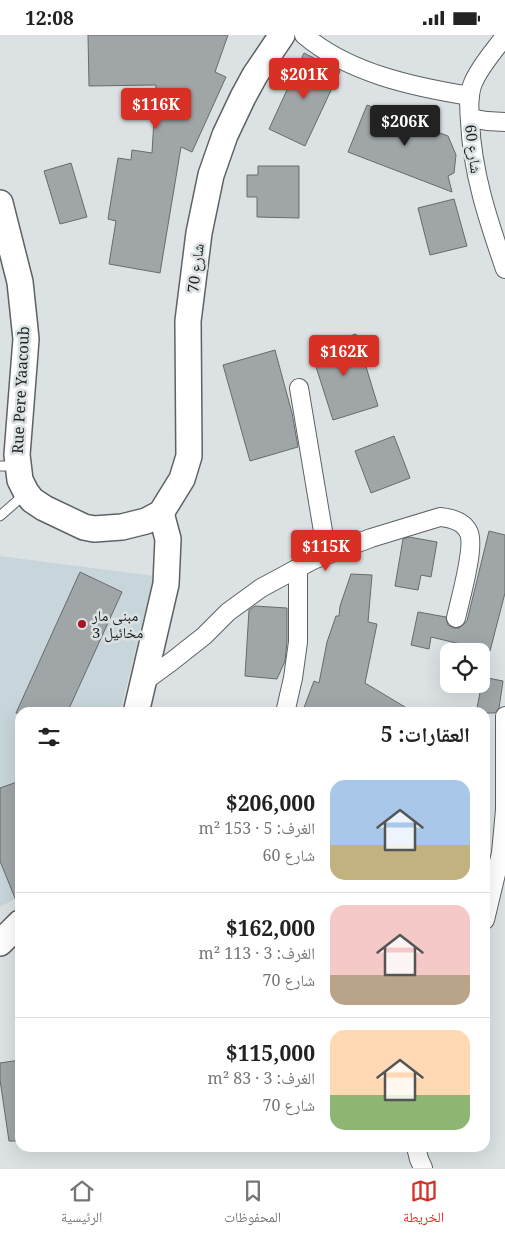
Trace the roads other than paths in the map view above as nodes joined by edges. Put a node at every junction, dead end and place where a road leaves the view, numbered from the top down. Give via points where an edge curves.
1 (282, 35) edge
2 (304, 35) edge
3 (505, 36) edge
4 (470, 96) junction
5 (470, 118) junction
6 (505, 122) edge
7 (0, 203) edge
8 (505, 269) edge
9 (299, 388) dead end
10 (9, 458) edge
11 (26, 492) junction
12 (162, 513) junction
13 (0, 516) edge
14 (327, 555) junction
15 (298, 568) junction
16 (456, 618) dead end
17 (145, 681) junction
18 (138, 707) edge
19 (286, 707) edge
20 (505, 715) edge
21 (490, 903) edge
22 (15, 928) edge
23 (0, 943) edge
24 (418, 1152) edge
25 (423, 1168) edge

1 - 12 street, شارع 70 via 243,97 225,135 212,175 199,233 188,321 189,456 182,479
2 - 4 street via 351,63 389,78
3 - 4 street, شارع 60 via 480,69
4 - 5 street, شارع 60
5 - 6 street
5 - 8 street, شارع 60 via 471,147 480,190
7 - 10 street, Rue Pere Yaacoub via 20,282 26,339
9 - 14 street
10 - 11 street, Rue Pere Yaacoub
11 - 12 street, Rue Pere Yaacoub via 44,508 94,529 130,525
11 - 13 lane
12 - 17 street via 168,539 166,584
14 - 15 street
14 - 16 street via 440,517 460,522 469,533 470,541
15 - 17 street via 228,612 204,636
15 - 19 street via 298,642
17 - 18 street
20 - 21 street via 505,810 501,853
22 - 23 street
24 - 25 street

